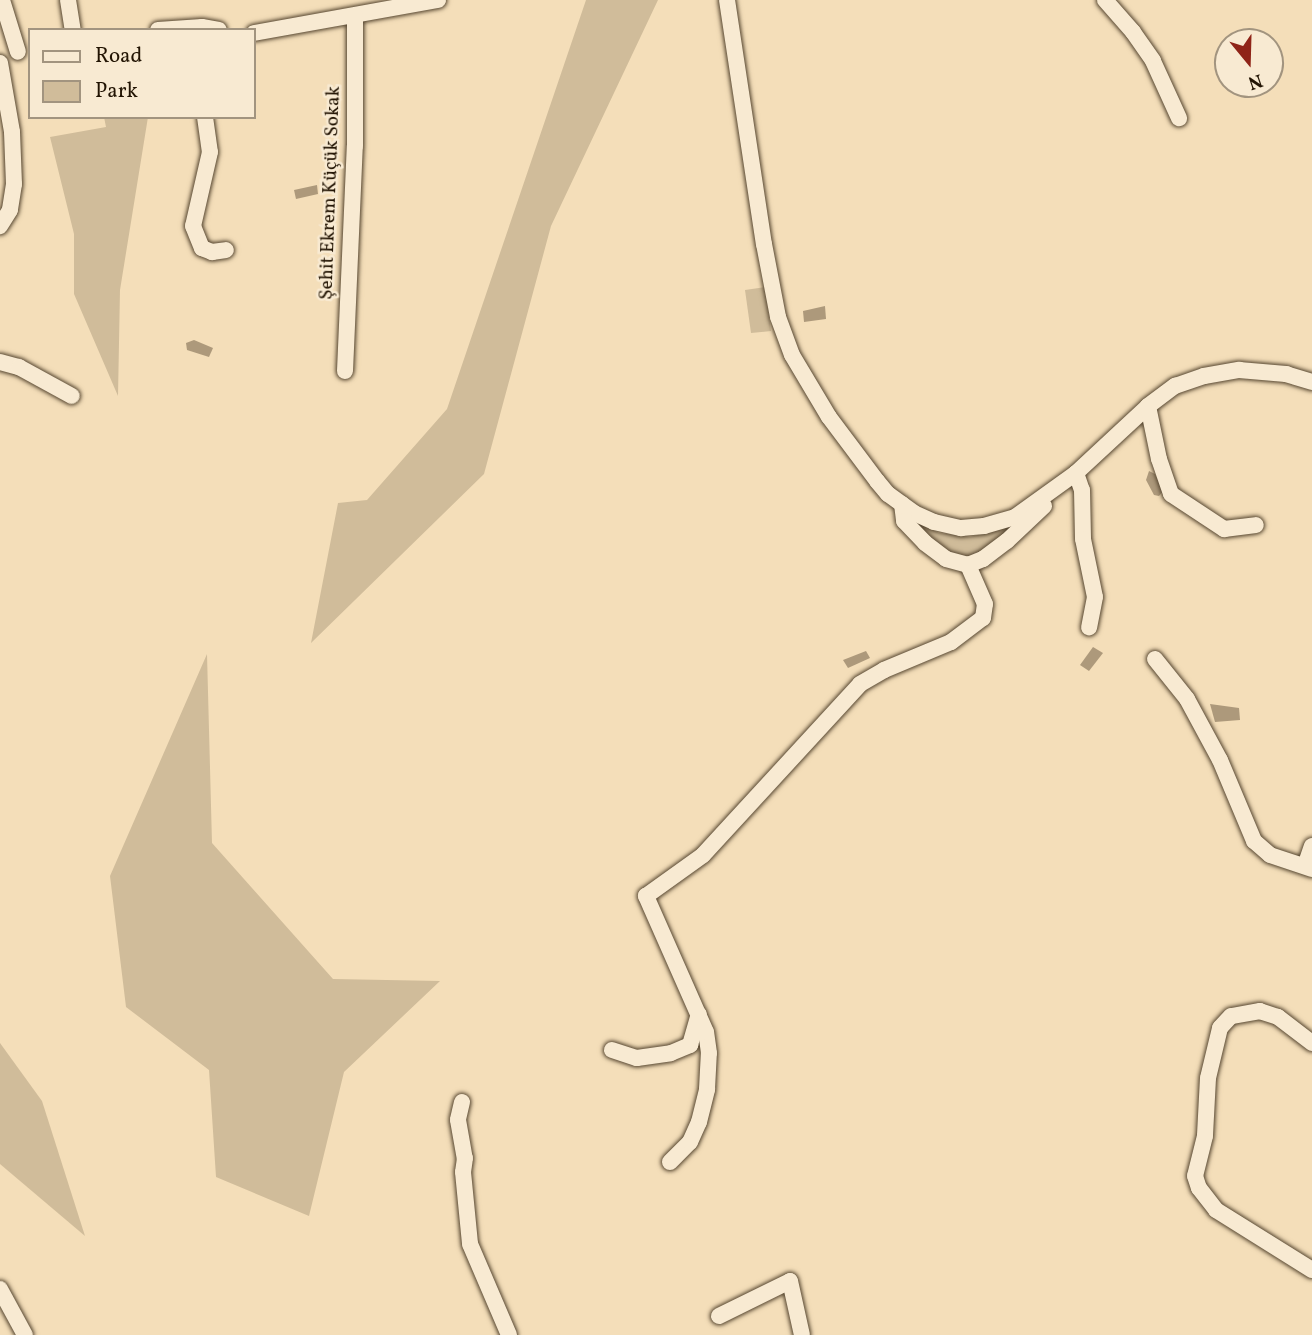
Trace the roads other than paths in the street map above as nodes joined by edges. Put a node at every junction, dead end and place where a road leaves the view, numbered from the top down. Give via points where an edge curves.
1 (2, 0) edge
2 (68, 0) edge
3 (438, 0) edge
4 (727, 0) edge
5 (1105, 0) edge
6 (388, 5) edge
7 (355, 17) junction
8 (73, 28) edge
9 (256, 33) edge
10 (24, 51) edge
11 (0, 61) edge
12 (1179, 118) dead end
13 (205, 119) edge
14 (0, 226) edge
15 (226, 250) dead end
16 (0, 362) edge
17 (345, 370) dead end
18 (1312, 382) edge
19 (72, 396) dead end
20 (1148, 406) junction
21 (1076, 473) junction
22 (1055, 490) junction
23 (902, 504) junction
24 (1256, 525) dead end
25 (968, 565) junction
26 (1089, 627) dead end
27 (1155, 659) dead end
28 (1312, 846) edge
29 (1309, 867) edge
30 (699, 1014) junction
31 (1312, 1042) edge
32 (612, 1050) dead end
33 (462, 1102) dead end
34 (670, 1162) dead end
35 (1312, 1270) edge
36 (0, 1289) edge
37 (719, 1316) dead end
38 (25, 1335) edge
39 (509, 1335) edge
40 (802, 1335) edge

1 - 10 street
2 - 8 street
3 - 6 street
4 - 23 street via 778,317 792,355 829,417 888,494
5 - 12 street via 1153,61
6 - 7 street
7 - 9 street
7 - 17 street, Şehit Ekrem Küçük Sokak via 355,146
10 - 11 street
11 - 14 street via 12,132 14,184 10,210
13 - 15 street via 210,152 193,226 202,248
16 - 19 street via 19,367
18 - 20 street via 1286,374 1239,370 1175,386
20 - 21 street
20 - 24 street via 1171,494 1224,529
21 - 22 street
21 - 26 street via 1095,597
22 - 23 street via 1015,517 984,526 961,528 934,522
22 - 25 street via 1040,512 1007,541
23 - 25 street via 904,521 925,543 946,559
25 - 30 street via 985,604 983,618 951,642 860,684 703,855 646,895
27 - 29 street via 1187,699 1220,760 1254,841 1270,855
28 - 29 street
30 - 32 street via 690,1045 671,1053 638,1058
30 - 34 street via 709,1053 707,1089 690,1142
31 - 35 street via 1278,1017 1260,1011 1231,1016 1220,1028 1208,1078 1205,1136 1195,1177 1216,1210
33 - 39 street via 458,1120 470,1244
36 - 38 street
37 - 40 street via 790,1281

